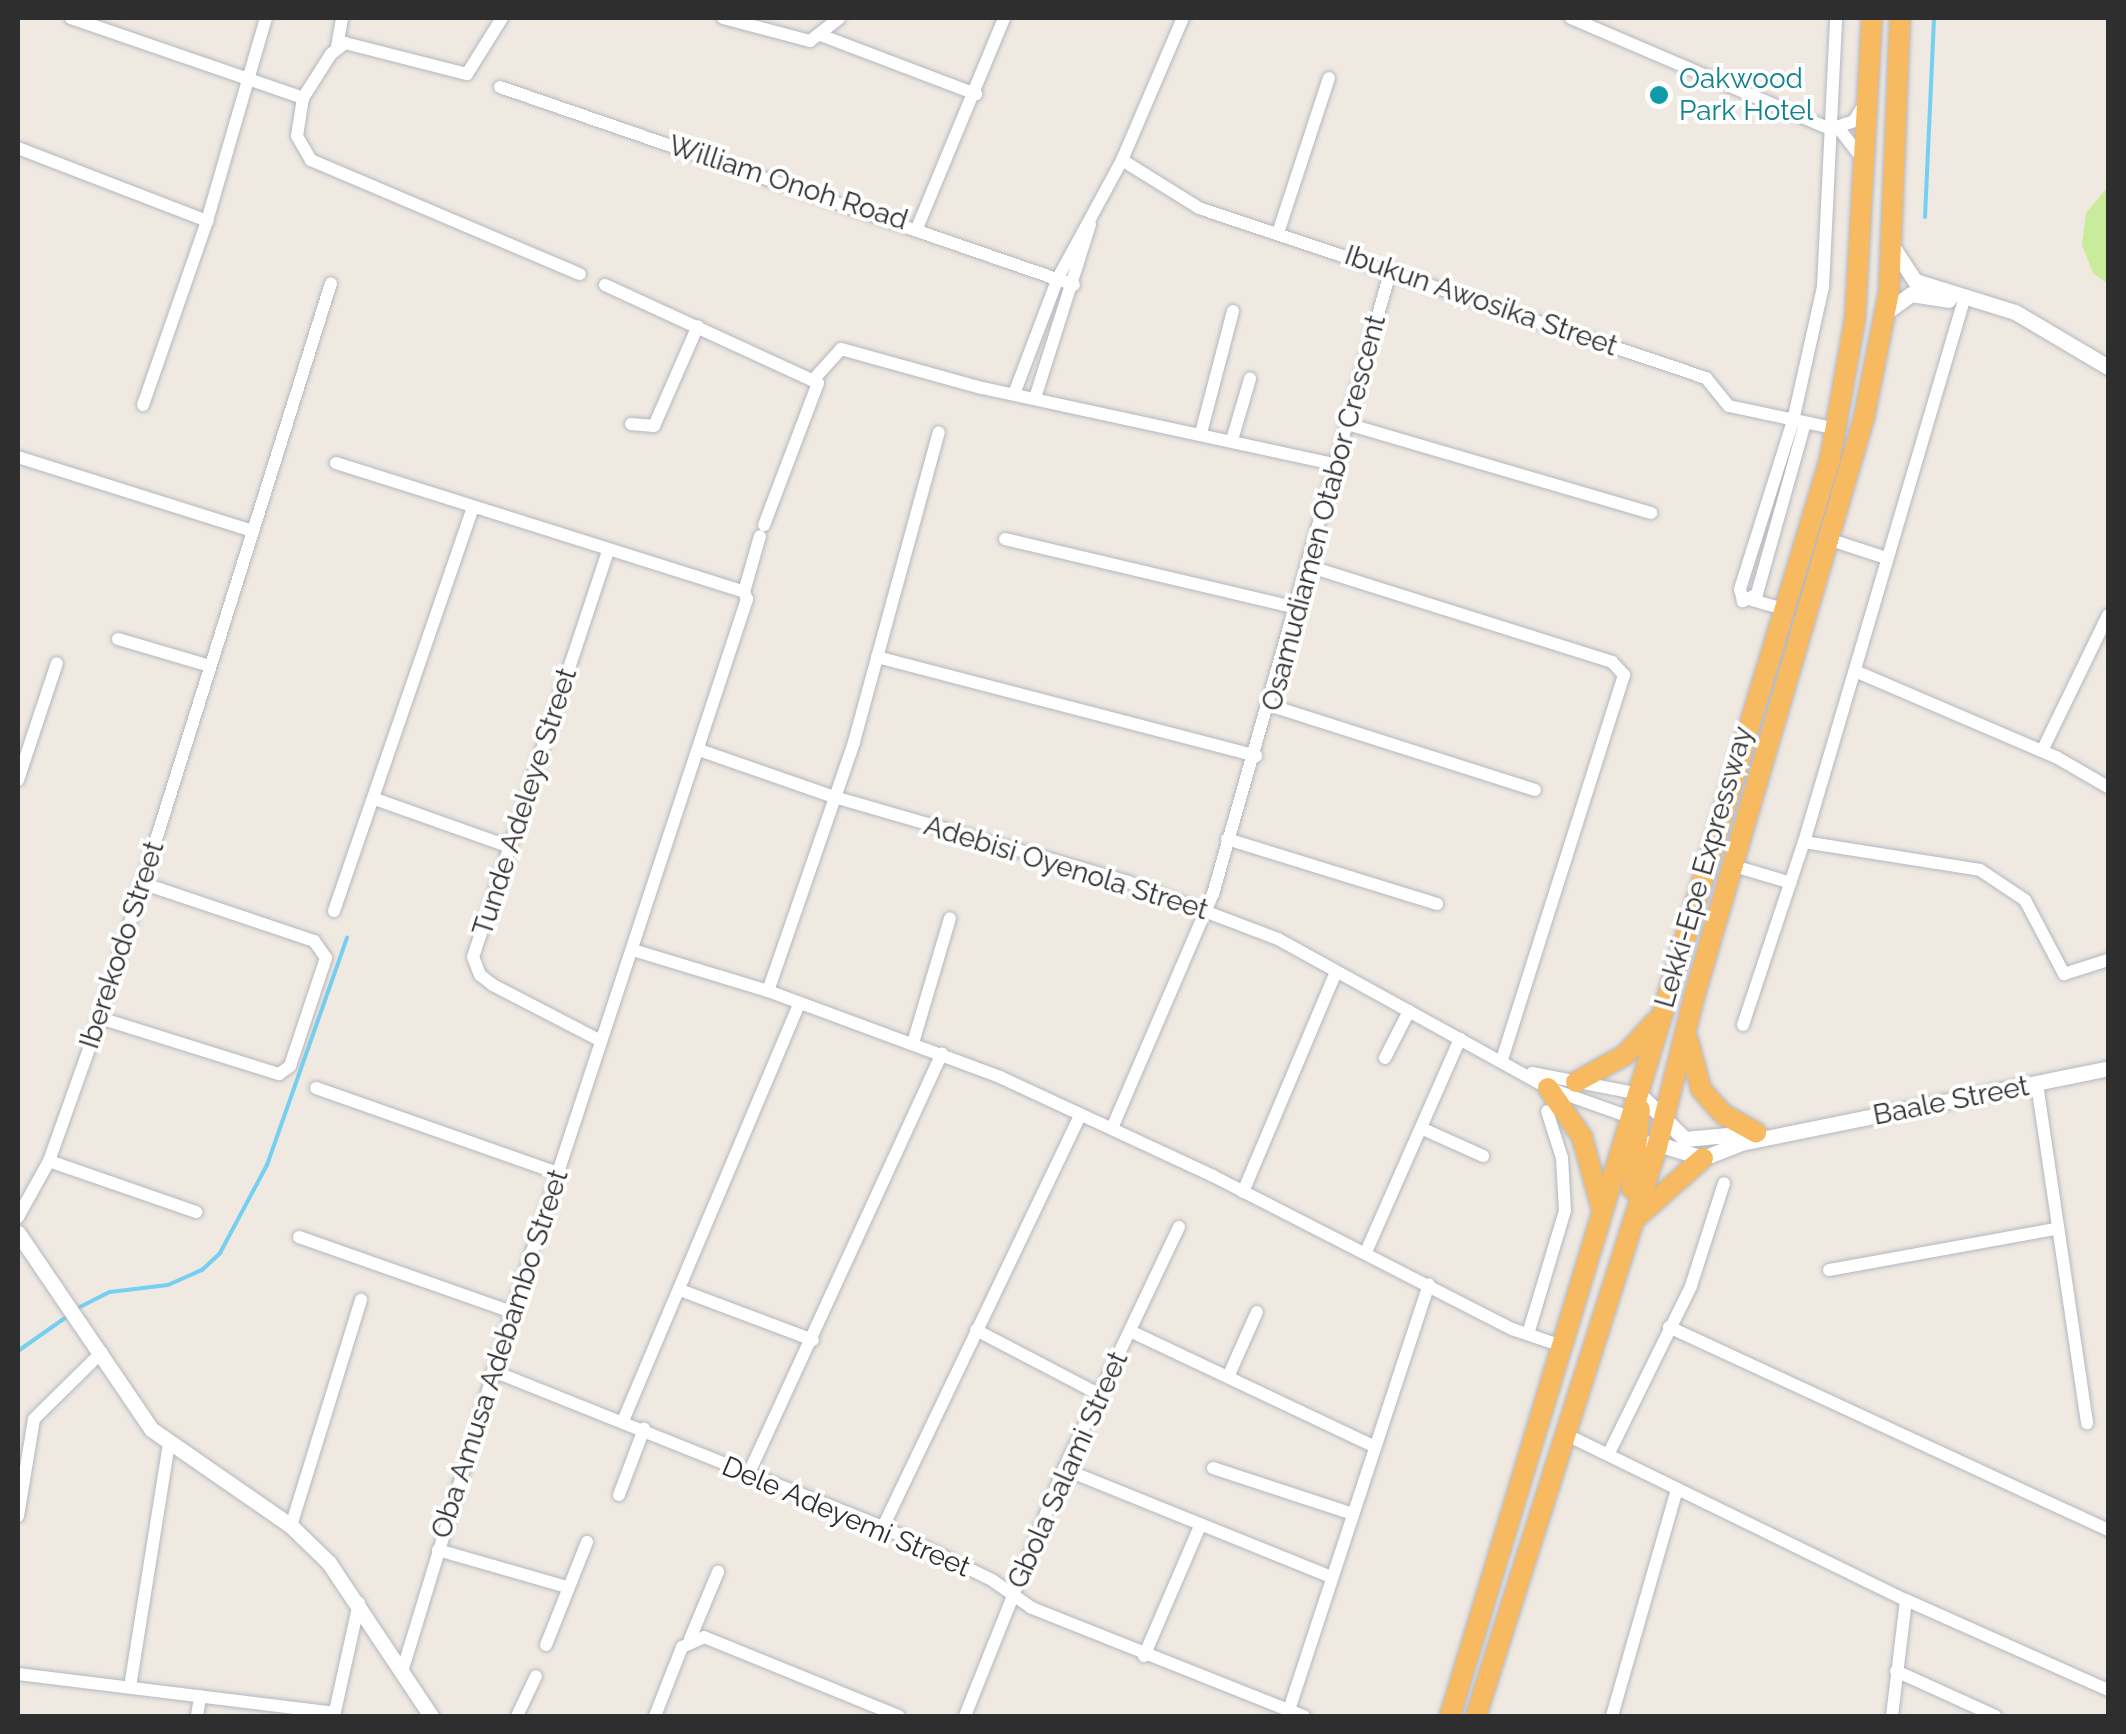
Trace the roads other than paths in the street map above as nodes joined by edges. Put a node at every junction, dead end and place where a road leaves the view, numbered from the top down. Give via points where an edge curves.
1 (71, 18) edge
2 (266, 18) edge
3 (342, 18) edge
4 (502, 18) edge
5 (723, 18) edge
6 (839, 18) edge
7 (1004, 18) edge
8 (1183, 18) edge
9 (1571, 18) edge
10 (1836, 18) edge
11 (1872, 18) edge
12 (1900, 18) edge
13 (823, 36) junction
14 (337, 48) junction
15 (248, 76) junction
16 (1329, 78) dead end
17 (500, 87) dead end
18 (976, 94) junction
19 (303, 98) junction
20 (1867, 100) junction
21 (1835, 130) junction
22 (18, 148) edge
23 (1122, 160) junction
24 (1865, 162) junction
25 (207, 221) junction
26 (1091, 222) junction
27 (918, 226) junction
28 (1278, 233) junction
29 (1892, 246) junction
30 (1391, 270) junction
31 (580, 274) dead end
32 (1058, 278) junction
33 (331, 283) dead end
34 (605, 284) dead end
35 (1074, 285) junction
36 (1963, 303) junction
37 (1234, 311) dead end
38 (1886, 314) junction
39 (698, 326) junction
40 (2108, 367) edge
41 (2108, 376) edge
42 (814, 379) junction
43 (1250, 380) dead end
44 (1014, 394) junction
45 (1035, 398) junction
46 (143, 405) dead end
47 (1799, 422) junction
48 (631, 424) dead end
49 (1347, 424) junction
50 (1837, 429) junction
51 (939, 432) dead end
52 (1200, 433) junction
53 (1232, 440) junction
54 (18, 457) edge
55 (336, 463) dead end
56 (1334, 464) junction
57 (474, 508) junction
58 (1651, 513) dead end
59 (252, 531) junction
60 (1005, 539) dead end
61 (1831, 540) junction
62 (607, 554) junction
63 (1886, 558) junction
64 (1310, 567) junction
65 (744, 592) junction
66 (1297, 608) junction
67 (1784, 609) junction
68 (2108, 615) edge
69 (118, 639) dead end
70 (876, 658) junction
71 (57, 663) dead end
72 (210, 666) junction
73 (1856, 671) junction
74 (1272, 706) junction
75 (702, 752) junction
76 (2042, 752) junction
77 (1256, 756) junction
78 (18, 780) edge
79 (2108, 787) edge
80 (1534, 790) dead end
81 (834, 797) junction
82 (375, 799) junction
83 (1227, 839) junction
84 (1804, 842) junction
85 (1712, 846) junction
86 (510, 847) junction
87 (1734, 866) junction
88 (142, 883) junction
89 (1791, 884) junction
90 (1437, 904) dead end
91 (334, 911) dead end
92 (1206, 911) junction
93 (950, 918) dead end
94 (633, 950) junction
95 (2108, 960) edge
96 (1336, 972) junction
97 (768, 991) junction
98 (1669, 993) junction
99 (1694, 994) junction
100 (800, 1003) junction
101 (1409, 1011) junction
102 (100, 1018) junction
103 (1743, 1025) dead end
104 (1460, 1039) junction
105 (601, 1041) junction
106 (913, 1043) junction
107 (942, 1054) junction
108 (1385, 1058) dead end
109 (1502, 1060) junction
110 (2108, 1068) edge
111 (1524, 1072) junction
112 (1576, 1082) junction
113 (2038, 1084) junction
114 (316, 1088) dead end
115 (1548, 1088) junction
116 (1639, 1094) junction
117 (1546, 1111) dead end
118 (1080, 1114) junction
119 (1659, 1116) junction
120 (1636, 1125) junction
121 (1112, 1128) junction
122 (1422, 1129) junction
123 (1756, 1132) junction
124 (1794, 1133) junction
125 (1657, 1147) junction
126 (1482, 1156) dead end
127 (1703, 1158) junction
128 (49, 1161) junction
129 (558, 1173) junction
130 (1724, 1183) dead end
131 (1243, 1192) junction
132 (196, 1212) dead end
133 (18, 1217) edge
134 (1602, 1220) junction
135 (1179, 1226) dead end
136 (2055, 1229) junction
137 (18, 1233) edge
138 (299, 1238) dead end
139 (1366, 1252) junction
140 (1614, 1267) junction
141 (1829, 1270) dead end
142 (1429, 1284) junction
143 (680, 1290) junction
144 (362, 1300) dead end
145 (512, 1312) junction
146 (1257, 1312) dead end
147 (1669, 1327) junction
148 (976, 1330) junction
149 (1130, 1330) junction
150 (1528, 1334) junction
151 (1593, 1335) junction
152 (813, 1340) junction
153 (1559, 1345) junction
154 (102, 1352) junction
155 (494, 1371) junction
156 (1228, 1377) junction
157 (1102, 1396) junction
158 (623, 1421) junction
159 (2087, 1423) dead end
160 (644, 1429) junction
161 (1563, 1433) junction
162 (22, 1441) edge
163 (169, 1442) junction
164 (1372, 1445) junction
165 (1608, 1454) junction
166 (1214, 1468) dead end
167 (1064, 1469) junction
168 (748, 1475) junction
169 (1677, 1489) junction
170 (619, 1495) dead end
171 (1350, 1514) junction
172 (18, 1516) edge
173 (291, 1526) junction
174 (1200, 1526) junction
175 (883, 1527) junction
176 (2108, 1530) edge
177 (587, 1542) dead end
178 (438, 1550) junction
179 (718, 1572) dead end
180 (1330, 1577) junction
181 (567, 1587) junction
182 (1010, 1597) junction
183 (1906, 1600) junction
184 (359, 1603) junction
185 (697, 1638) junction
186 (546, 1645) dead end
187 (1144, 1656) junction
188 (403, 1669) junction
189 (1896, 1671) junction
190 (18, 1674) edge
191 (536, 1676) dead end
192 (130, 1687) junction
193 (2108, 1690) edge
194 (200, 1696) junction
195 (1289, 1710) junction
196 (334, 1715) edge
197 (197, 1716) edge
198 (431, 1716) edge
199 (517, 1716) edge
200 (656, 1716) edge
201 (899, 1716) edge
202 (966, 1716) edge
203 (1304, 1716) edge
204 (1450, 1716) edge
205 (1476, 1716) edge
206 (1612, 1716) edge
207 (1892, 1716) edge
208 (1996, 1716) edge

1 - 15 street
2 - 15 street
3 - 14 street
4 - 14 street via 467,74 392,51
5 - 13 street via 796,40
6 - 13 street
7 - 18 street
8 - 23 street
9 - 21 street
10 - 21 street
11 - 20 highway, Lekki-Epe Expressway
12 - 29 highway, Lekki-Epe Expressway
13 - 18 street
14 - 19 street
15 - 19 street
15 - 25 street
16 - 28 street
17 - 27 street, William Onoh Road
18 - 27 street
19 - 31 street via 296,136 311,160
20 - 21 street
20 - 24 highway, Lekki-Epe Expressway
21 - 24 street
21 - 47 street via 1829,250
22 - 25 street
23 - 26 street
23 - 28 street, Ibukun Awosika Street via 1186,202
24 - 50 highway, Lekki-Epe Expressway via 1855,319
25 - 46 street
26 - 32 street
26 - 35 street
27 - 32 street, William Onoh Road
28 - 30 street, Ibukun Awosika Street
29 - 38 highway, Lekki-Epe Expressway
29 - 40 street via 1915,281 2015,312
30 - 47 street, Ibukun Awosika Street via 1706,378 1729,406
30 - 49 street, Osamudiamen Otabor Crescent
32 - 35 street, William Onoh Road
32 - 44 street
33 - 59 street, Iberekodo Street
34 - 39 street
35 - 45 street
36 - 38 street via 1911,294
36 - 41 street via 2014,320
36 - 63 street
37 - 52 street
38 - 61 highway, Lekki-Epe Expressway
39 - 42 street
39 - 48 street via 654,426
42 - 44 street via 840,349
42 - 65 street, Oba Amusa Adebambo Street via 818,391
43 - 53 street
44 - 45 street
45 - 52 street
47 - 50 street, Ibukun Awosika Street
47 - 67 street via 1740,589 1740,600
49 - 56 street, Osamudiamen Otabor Crescent
49 - 58 street
50 - 67 highway, Lekki-Epe Expressway
51 - 70 street
52 - 53 street
53 - 56 street
54 - 59 street
55 - 57 street
56 - 64 street, Osamudiamen Otabor Crescent
57 - 62 street
57 - 82 street
59 - 72 street, Iberekodo Street
60 - 66 street
61 - 63 street
61 - 87 highway, Lekki-Epe Expressway
62 - 65 street
62 - 86 street, Tunde Adeleye Street
63 - 73 street
64 - 66 street, Osamudiamen Otabor Crescent
64 - 109 street via 1612,662 1624,675
65 - 75 street, Oba Amusa Adebambo Street
66 - 74 street, Osamudiamen Otabor Crescent
67 - 85 highway, Lekki-Epe Expressway
68 - 76 street
69 - 72 street
70 - 77 street
70 - 81 street
71 - 78 street
72 - 88 street, Iberekodo Street
73 - 76 street
73 - 84 street
74 - 77 street, Osamudiamen Otabor Crescent
74 - 80 street
75 - 81 street, Adebisi Oyenola Street
75 - 94 street, Oba Amusa Adebambo Street
76 - 79 street
77 - 83 street, Osamudiamen Otabor Crescent
81 - 92 street, Adebisi Oyenola Street
81 - 97 street
82 - 86 street
82 - 91 street
83 - 90 street
83 - 92 street, Osamudiamen Otabor Crescent
84 - 89 street
84 - 95 street via 1980,870 2024,900 2064,974
85 - 98 highway, Lekki-Epe Expressway
85 - 119 highway via 1710,881 1653,1091
86 - 105 street, Tunde Adeleye Street via 473,957 480,975
87 - 89 street
87 - 99 highway, Lekki-Epe Expressway
88 - 102 street, Iberekodo Street
88 - 102 street via 314,941 326,958 290,1066 280,1074
89 - 103 street
92 - 96 street, Adebisi Oyenola Street via 1278,939
92 - 121 street, Osamudiamen Otabor Crescent
93 - 106 street
94 - 97 street
94 - 105 street, Oba Amusa Adebambo Street
96 - 101 street, Adebisi Oyenola Street
96 - 131 street
97 - 100 street
98 - 112 highway via 1643,1040
98 - 116 highway, Lekki-Epe Expressway
99 - 119 highway, Lekki-Epe Expressway
99 - 123 highway via 1688,1034 1694,1074 1723,1114
100 - 106 street
100 - 143 street
101 - 104 street, Adebisi Oyenola Street
101 - 108 street
102 - 128 street, Iberekodo Street
104 - 109 street, Adebisi Oyenola Street
104 - 122 street
105 - 129 street, Oba Amusa Adebambo Street
106 - 107 street
107 - 118 street
107 - 152 street
109 - 111 street, Adebisi Oyenola Street
110 - 113 street, Baale Street
111 - 112 street
111 - 115 street
112 - 116 street
113 - 124 street, Baale Street
113 - 136 street
114 - 129 street
115 - 120 street
115 - 134 highway via 1587,1148
116 - 119 street
116 - 120 highway, Lekki-Epe Expressway
117 - 150 street via 1562,1158 1565,1210
118 - 121 street
118 - 148 street
119 - 123 street via 1685,1139
119 - 125 highway
120 - 125 street
120 - 134 highway, Lekki-Epe Expressway
120 - 151 highway via 1635,1178 1593,1314
121 - 131 street
122 - 126 street
122 - 139 street
123 - 124 street
124 - 127 street
125 - 127 street
125 - 140 highway
127 - 140 highway via 1632,1224
128 - 132 street
128 - 133 street, Iberekodo Street
129 - 145 street, Oba Amusa Adebambo Street
130 - 147 street via 1703,1256
131 - 139 street
134 - 153 highway, Lekki-Epe Expressway
135 - 149 street, Gbola Salami Street
136 - 141 street
136 - 159 street
137 - 154 street
138 - 145 street
139 - 142 street
140 - 151 highway
142 - 150 street
142 - 164 street
143 - 152 street
143 - 158 street
144 - 173 street
145 - 155 street, Oba Amusa Adebambo Street
146 - 156 street
147 - 165 street
147 - 176 street
148 - 157 street
148 - 175 street
149 - 156 street
149 - 157 street, Gbola Salami Street
150 - 153 street
151 - 161 highway
152 - 168 street
153 - 204 highway, Lekki-Epe Expressway
154 - 162 street via 34,1419
154 - 163 street via 151,1428
155 - 158 street, Dele Adeyemi Street
155 - 178 street, Oba Amusa Adebambo Street
156 - 164 street
157 - 167 street, Gbola Salami Street
158 - 160 street, Dele Adeyemi Street
160 - 168 street, Dele Adeyemi Street
160 - 170 street
161 - 165 street
161 - 205 highway
162 - 172 street
163 - 173 street
163 - 192 street
164 - 171 street
165 - 169 street
166 - 171 street
167 - 174 street
167 - 182 street, Gbola Salami Street
168 - 175 street, Dele Adeyemi Street
169 - 183 street
169 - 206 street
171 - 180 street
173 - 184 street
174 - 180 street
174 - 187 street
175 - 182 street, Dele Adeyemi Street via 992,1580
177 - 181 street
178 - 181 street
178 - 188 street, Oba Amusa Adebambo Street
179 - 185 street
180 - 195 street
181 - 186 street
182 - 187 street, Dele Adeyemi Street
182 - 202 street, Gbola Salami Street
183 - 189 street
183 - 193 street
184 - 188 street
184 - 196 street
185 - 200 street
185 - 201 street
187 - 195 street, Dele Adeyemi Street
188 - 198 street
189 - 207 street
189 - 208 street
190 - 192 street
191 - 199 street
192 - 194 street
194 - 196 street
194 - 197 street
195 - 203 street, Dele Adeyemi Street

